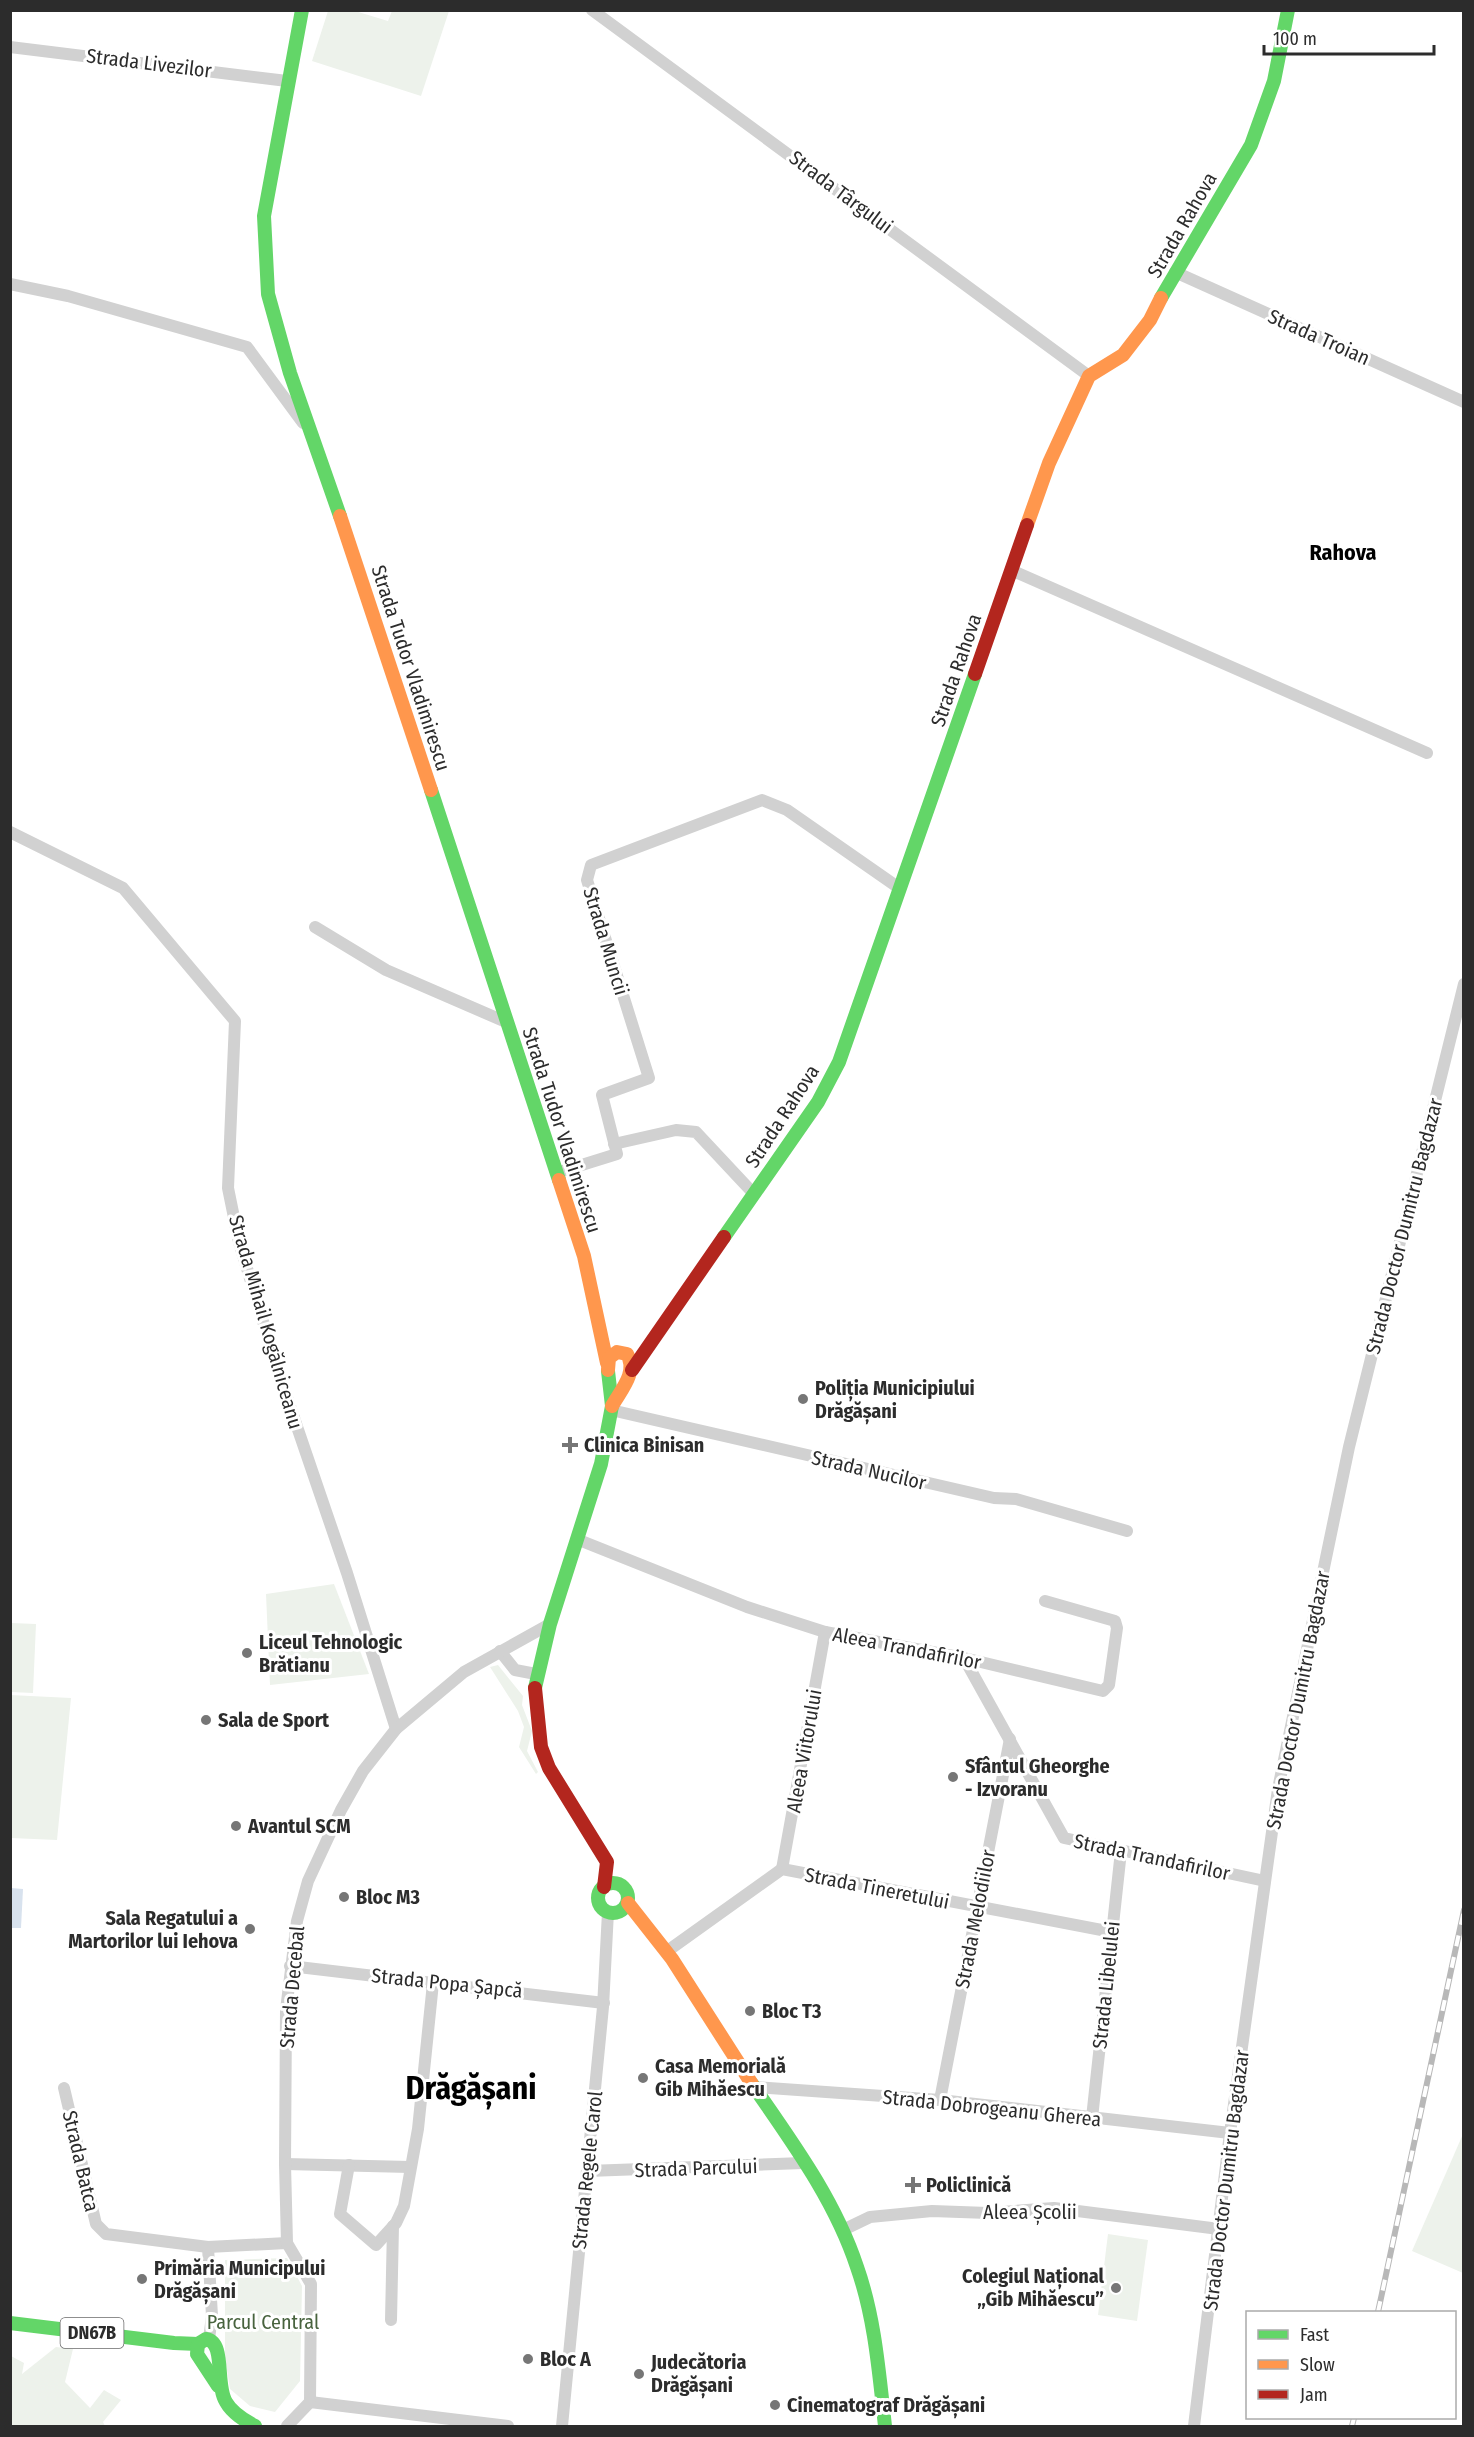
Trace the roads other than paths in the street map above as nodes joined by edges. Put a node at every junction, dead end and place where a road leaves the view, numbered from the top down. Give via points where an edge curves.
1 (302, 10) edge
2 (592, 10) edge
3 (1288, 10) edge
4 (10, 47) edge
5 (287, 81) junction
6 (1175, 272) junction
7 (10, 284) edge
8 (1089, 376) junction
9 (1464, 402) edge
10 (312, 436) junction
11 (1011, 570) junction
12 (1427, 753) dead end
13 (10, 832) edge
14 (899, 888) junction
15 (315, 927) dead end
16 (1464, 984) edge
17 (506, 1022) junction
18 (614, 1144) junction
19 (556, 1173) junction
20 (754, 1194) junction
21 (602, 1329) junction
22 (651, 1343) junction
23 (625, 1353) junction
24 (608, 1367) junction
25 (630, 1372) junction
26 (612, 1408) junction
27 (1127, 1531) dead end
28 (579, 1540) junction
29 (1045, 1601) dead end
30 (550, 1624) junction
31 (825, 1632) junction
32 (500, 1651) junction
33 (964, 1658) junction
34 (536, 1674) junction
35 (396, 1729) junction
36 (1010, 1739) junction
37 (1121, 1851) junction
38 (607, 1862) junction
39 (782, 1869) junction
40 (1265, 1881) junction
41 (621, 1885) junction
42 (604, 1887) junction
43 (628, 1903) junction
44 (977, 1908) junction
45 (608, 1912) junction
46 (1112, 1932) junction
47 (666, 1952) junction
48 (290, 1966) junction
49 (433, 1983) junction
50 (604, 2002) junction
51 (754, 2087) junction
52 (64, 2088) dead end
53 (940, 2100) junction
54 (1092, 2118) junction
55 (1230, 2133) junction
56 (803, 2163) junction
57 (285, 2164) junction
58 (349, 2165) junction
59 (411, 2167) junction
60 (588, 2171) junction
61 (393, 2226) junction
62 (1219, 2229) junction
63 (843, 2230) junction
64 (287, 2243) junction
65 (208, 2247) junction
66 (391, 2320) dead end
67 (10, 2323) edge
68 (202, 2350) junction
69 (221, 2390) junction
70 (310, 2402) junction
71 (255, 2427) edge
72 (287, 2427) edge
73 (508, 2427) edge
74 (562, 2427) edge
75 (885, 2427) edge
76 (1194, 2427) edge

1 - 5 main road, Strada Tudor Vladimirescu
2 - 8 street, Strada Târgului
3 - 6 main road, Strada Rahova via 1274,81 1251,145
4 - 5 street, Strada Livezilor
5 - 10 main road, Strada Tudor Vladimirescu via 268,183 264,256 268,294
6 - 8 main road, Strada Rahova via 1150,320 1123,355
6 - 9 street, Strada Troian
7 - 10 street via 79,299 247,347
8 - 11 main road, Strada Rahova via 1049,464
10 - 17 main road, Strada Tudor Vladimirescu via 395,675
11 - 12 street
11 - 14 main road, Strada Rahova
13 - 35 street, Strada Mihail Kogălniceanu via 123,888 235,1021 228,1188 238,1242
14 - 18 street, Strada Muncii via 787,810 762,801 591,865 587,879 649,1078 602,1095
14 - 20 main road, Strada Rahova via 839,1062 818,1102
15 - 17 street via 386,970
16 - 40 street, Strada Doctor Dumitru Bagdazar via 1349,1447 1278,1789
17 - 19 main road, Strada Tudor Vladimirescu
18 - 19 street via 617,1154
18 - 20 street via 676,1130 696,1132
19 - 21 main road, Strada Tudor Vladimirescu via 584,1256
20 - 22 main road, Strada Rahova
21 - 23 main road, Strada Tudor Vladimirescu
21 - 24 main road, Strada Tudor Vladimirescu
22 - 23 main road
22 - 25 main road, Strada Rahova
23 - 24 main road via 612,1354
23 - 25 main road via 632,1362
24 - 25 main road via 615,1377
24 - 26 main road, Strada Tudor Vladimirescu
25 - 26 main road, Strada Tudor Vladimirescu
26 - 27 street, Strada Nucilor via 994,1498 1016,1499
26 - 28 main road, Strada Tudor Vladimirescu
28 - 30 main road, Strada Tudor Vladimirescu
28 - 31 street, Aleea Trandafirilor via 747,1607
29 - 33 street, Aleea Trandafirilor via 1115,1621 1118,1628 1109,1685 1103,1691
30 - 32 street, Strada Decebal
30 - 34 main road, Strada Tudor Vladimirescu
31 - 33 street, Aleea Trandafirilor
31 - 39 street, Aleea Viitorului
32 - 34 street via 515,1670
32 - 35 street, Strada Decebal via 450,1682
33 - 36 street, Strada Trandafirilor
34 - 38 main road, Strada Tudor Vladimirescu via 536,1720 549,1768
35 - 48 street, Strada Decebal via 363,1771 314,1864 297,1921
36 - 37 street, Strada Trandafirilor via 1064,1838
36 - 44 street, Strada Melodiilor
37 - 40 street, Strada Trandafirilor
37 - 46 street, Strada Libelulei
38 - 41 main road, Strada Tudor Vladimirescu
38 - 42 main road
39 - 44 street, Strada Tineretului
39 - 47 street, Strada Tineretului
40 - 55 street, Strada Doctor Dumitru Bagdazar
41 - 42 main road via 612,1883
41 - 43 main road, Strada Tudor Vladimirescu via 628,1893
42 - 45 main road via 599,1903
43 - 45 main road via 618,1913
43 - 47 main road, Strada Tudor Vladimirescu
44 - 46 street, Strada Tineretului
44 - 53 street, Strada Melodiilor
45 - 50 street, Strada Regele Carol
46 - 54 street, Strada Libelulei
47 - 51 main road, Strada Tudor Vladimirescu
48 - 49 street, Strada Popa Șapcă
48 - 57 street, Strada Decebal
49 - 50 street, Strada Popa Șapcă
49 - 59 street
50 - 60 street, Strada Regele Carol
51 - 53 street, Strada Dobrogeanu Gherea
51 - 56 main road, Strada Tudor Vladimirescu
52 - 65 street, Strada Batca via 96,2224 101,2231
53 - 54 street, Strada Dobrogeanu Gherea
54 - 55 street, Strada Dobrogeanu Gherea
55 - 62 street, Strada Doctor Dumitru Bagdazar
56 - 60 street, Strada Parcului
56 - 63 main road, Strada Tudor Vladimirescu
57 - 58 street
57 - 64 street, Strada Decebal
58 - 59 street
58 - 61 street via 340,2214 376,2245
59 - 61 street via 404,2206
60 - 74 street, Strada Regele Carol
61 - 66 street
62 - 63 street, Aleea Școlii via 1054,2208 870,2217
62 - 76 street, Strada Doctor Dumitru Bagdazar
63 - 75 main road, Strada Tudor Vladimirescu via 858,2270 871,2328
64 - 65 street
64 - 70 street via 311,2284
65 - 68 street via 212,2316
67 - 68 main road, DN67B via 174,2343
68 - 69 main road
68 - 69 main road via 217,2344
69 - 71 main road via 231,2411
70 - 72 street
70 - 73 street

